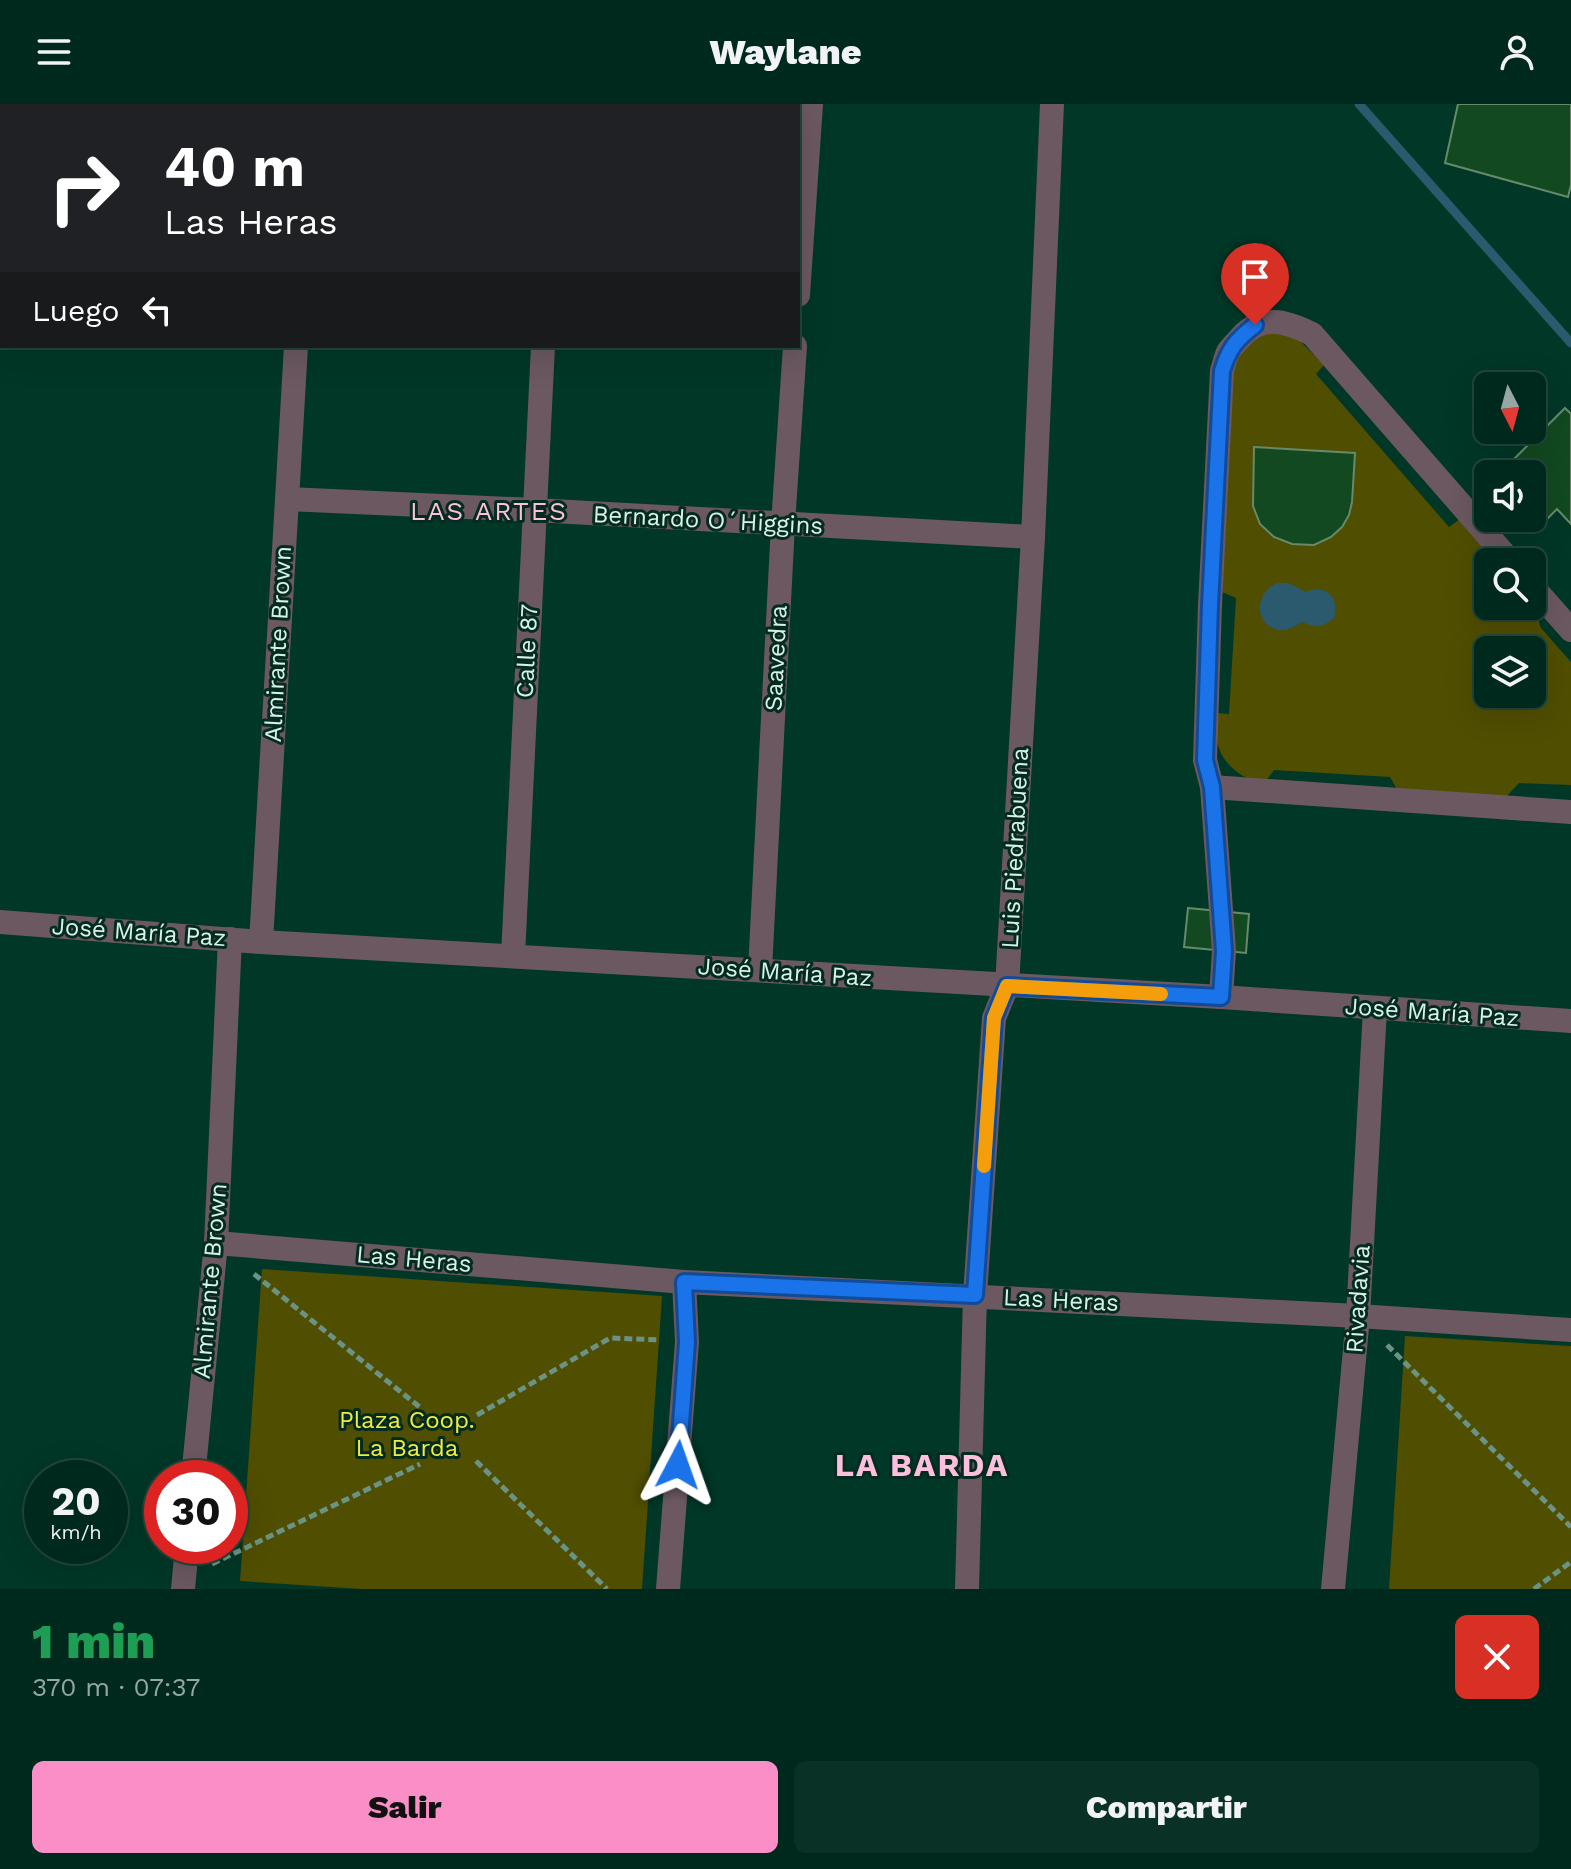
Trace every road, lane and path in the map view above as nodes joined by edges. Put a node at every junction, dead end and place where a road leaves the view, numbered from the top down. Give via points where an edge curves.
1 (811, 104) edge
2 (1052, 104) edge
3 (800, 266) edge
4 (296, 348) edge
5 (543, 348) edge
6 (795, 348) edge
7 (287, 499) junction
8 (534, 510) junction
9 (783, 524) junction
10 (1033, 537) junction
11 (1499, 548) edge
12 (1546, 602) edge
13 (1571, 630) edge
14 (1212, 787) junction
15 (1571, 812) edge
16 (0, 922) edge
17 (230, 939) junction
18 (261, 942) junction
19 (513, 956) junction
20 (760, 970) junction
21 (1007, 986) junction
22 (1221, 997) junction
23 (1375, 1009) junction
24 (1571, 1021) edge
25 (216, 1243) junction
26 (252, 1272) dead end
27 (684, 1282) junction
28 (975, 1295) junction
29 (1358, 1316) junction
30 (1571, 1330) edge
31 (687, 1342) junction
32 (422, 1409) dead end
33 (477, 1415) dead end
34 (195, 1460) edge
35 (476, 1461) dead end
36 (420, 1464) dead end
37 (1571, 1527) edge
38 (1571, 1562) edge
39 (183, 1583) edge
40 (607, 1589) edge
41 (668, 1589) edge
42 (967, 1589) edge
43 (1333, 1589) edge
44 (1534, 1589) edge

1 - 3 street
2 - 10 street, Luis Piedrabuena
4 - 7 street, Almirante Brown
5 - 8 street, Calle 87
6 - 9 street, Saavedra
7 - 8 street, Bernardo O´Higgins
7 - 18 street, Almirante Brown
8 - 9 street, Bernardo O´Higgins
8 - 19 street, Calle 87
9 - 10 street, Bernardo O´Higgins
9 - 20 street, Saavedra
10 - 21 street, Luis Piedrabuena
11 - 14 street via 1312,334 1266,321 1243,335 1228,352 1222,371 1205,760
12 - 13 street
14 - 15 street
14 - 22 street via 1224,951
16 - 17 street, José María Paz
17 - 18 street, José María Paz
17 - 25 street, Almirante Brown
18 - 19 street, José María Paz
19 - 20 street, José María Paz
20 - 21 street, José María Paz
21 - 22 street, José María Paz
21 - 28 street, Luis Piedrabuena via 994,1018
22 - 23 street, José María Paz
23 - 24 street, José María Paz
23 - 29 street, Rivadavia
25 - 27 street, Las Heras
25 - 34 street, Almirante Brown
26 - 32 path
27 - 28 street, Las Heras
27 - 31 street
28 - 29 street, Las Heras
28 - 42 street, Luis Piedrabuena
29 - 30 street, Las Heras
29 - 37 path
29 - 43 street, Rivadavia
31 - 33 path via 610,1338
31 - 41 street
35 - 40 path
36 - 39 path
38 - 44 path

